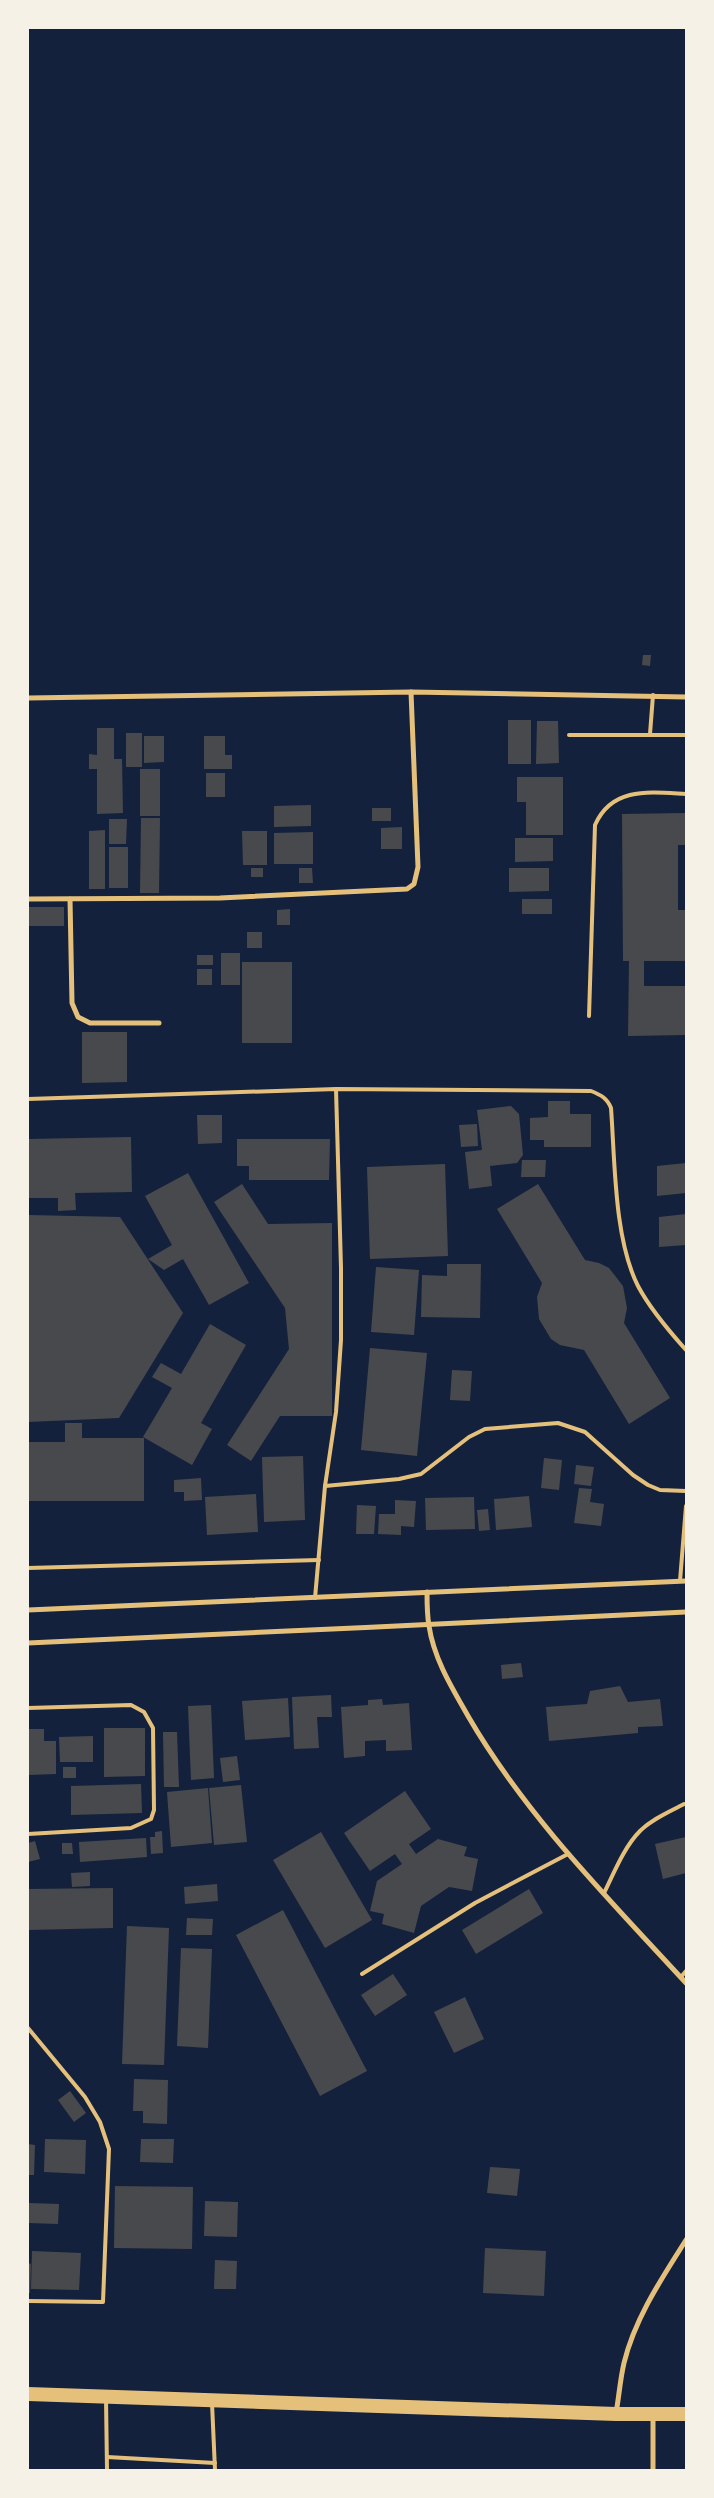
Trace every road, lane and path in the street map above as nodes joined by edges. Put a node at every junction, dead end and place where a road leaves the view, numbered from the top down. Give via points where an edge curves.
1 (411, 692) junction
2 (653, 695) junction
3 (686, 697) edge
4 (28, 698) edge
5 (650, 734) junction
6 (569, 736) dead end
7 (686, 736) edge
8 (686, 794) edge
9 (28, 899) edge
10 (70, 899) junction
11 (589, 1016) dead end
12 (159, 1023) dead end
13 (336, 1089) junction
14 (28, 1099) edge
15 (686, 1350) edge
16 (325, 1486) junction
17 (686, 1491) edge
18 (686, 1506) edge
19 (319, 1560) junction
20 (28, 1568) edge
21 (683, 1581) edge
22 (427, 1592) junction
23 (315, 1598) junction
24 (28, 1610) edge
25 (686, 1612) edge
26 (429, 1626) junction
27 (28, 1643) edge
28 (28, 1708) edge
29 (684, 1804) dead end
30 (28, 1834) edge
31 (568, 1854) junction
32 (604, 1893) junction
33 (686, 1971) edge
34 (362, 1974) dead end
35 (681, 1977) junction
36 (686, 1983) edge
37 (28, 2028) edge
38 (686, 2240) edge
39 (28, 2301) edge
40 (28, 2394) edge
41 (106, 2396) junction
42 (211, 2400) junction
43 (653, 2413) junction
44 (616, 2414) junction
45 (686, 2414) edge
46 (107, 2458) junction
47 (215, 2463) junction
48 (107, 2470) edge
49 (215, 2470) edge
50 (653, 2470) edge

1 - 2 street
1 - 4 street
1 - 10 street via 418,867 414,884 407,890 230,898
2 - 3 street
2 - 5 lane
5 - 6 lane
5 - 7 lane
8 - 11 lane via 629,795 611,802 601,811 595,825
9 - 10 street
10 - 12 street via 72,1003 78,1017 90,1023
13 - 14 lane
13 - 15 lane via 591,1091 603,1096 611,1108 620,1221 627,1256 638,1286
13 - 16 lane via 341,1340 336,1412
16 - 17 lane via 422,1474 485,1429 558,1423 585,1432 633,1475 648,1484 660,1490
16 - 19 lane
18 - 21 lane
19 - 20 lane
19 - 23 lane
21 - 22 street
22 - 23 street
22 - 26 street
23 - 24 street
25 - 26 street
26 - 27 street via 317,1628
26 - 31 street via 450,1686 480,1737 515,1790
28 - 30 lane via 131,1706 144,1712 154,1728 154,1810 151,1819 131,1828
29 - 32 lane via 656,1818 639,1832
31 - 32 street
31 - 34 lane via 475,1904
32 - 35 street
33 - 35 lane
35 - 36 street
37 - 39 lane via 85,2097 100,2122 109,2149 103,2302
38 - 44 street via 656,2287 636,2329 624,2363
40 - 41 highway
41 - 42 highway
41 - 46 lane
42 - 44 highway
42 - 47 lane
43 - 44 highway
43 - 45 highway
43 - 50 street
46 - 47 lane
46 - 48 lane
47 - 49 lane

